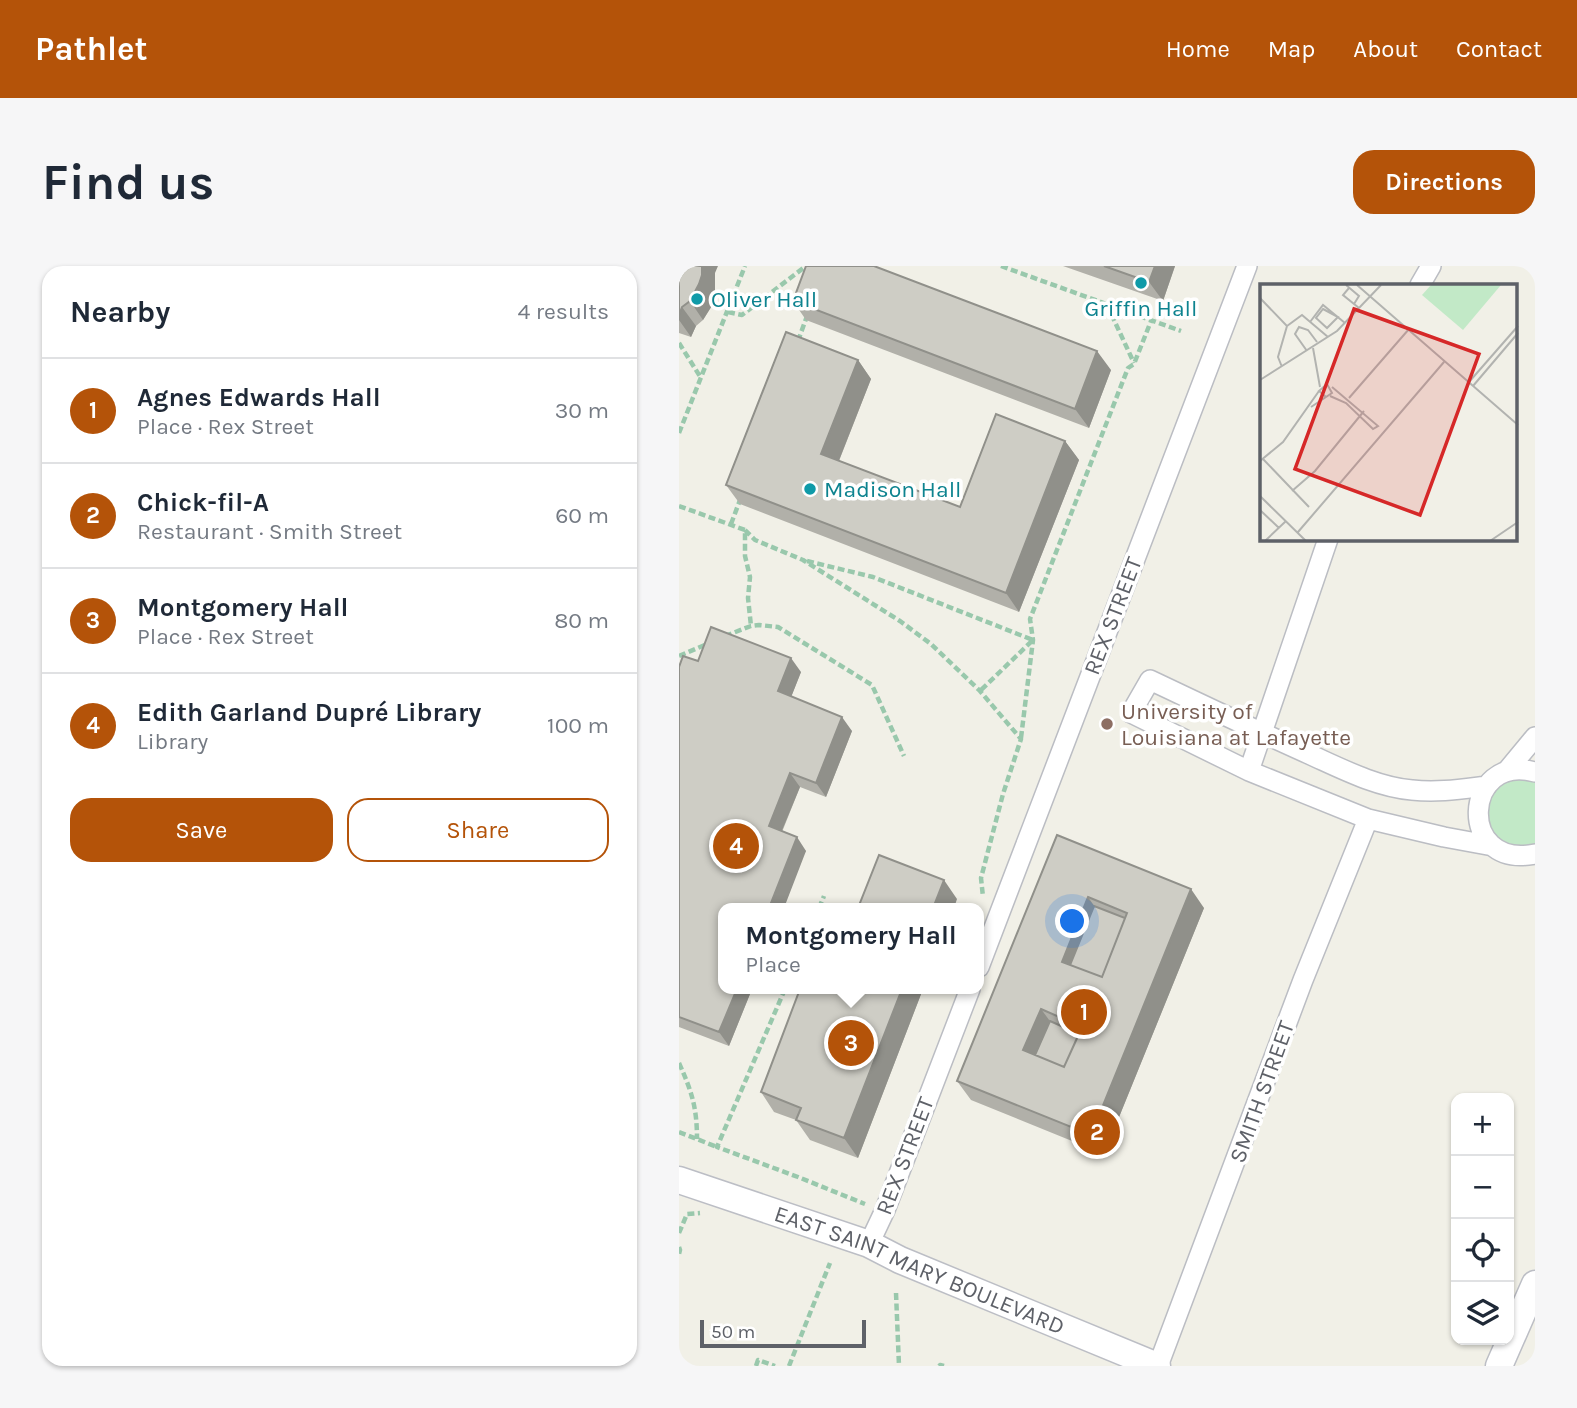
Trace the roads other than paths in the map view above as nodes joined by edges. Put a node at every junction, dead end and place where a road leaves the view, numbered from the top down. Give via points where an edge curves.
1 (1247, 266) edge
2 (1431, 266) edge
3 (1421, 284) edge
4 (1327, 541) edge
5 (1263, 733) junction
6 (1535, 737) edge
7 (1249, 771) junction
8 (1506, 772) junction
9 (1535, 772) edge
10 (1487, 786) junction
11 (1368, 819) junction
12 (1493, 846) junction
13 (1530, 858) edge
14 (984, 954) edge
15 (968, 994) edge
16 (679, 1180) edge
17 (869, 1244) junction
18 (1535, 1284) edge
19 (1158, 1366) edge
20 (1499, 1366) edge

1 - 14 street, REX STREET
2 - 3 street
4 - 5 street
5 - 7 street
5 - 7 street via 1150,680 1131,713
5 - 10 street via 1376,782 1411,790
6 - 8 street
7 - 11 street
8 - 9 street
8 - 10 street
10 - 12 street via 1478,809 1479,823
11 - 12 street
11 - 19 street, SMITH STREET
12 - 13 street
15 - 17 street, REX STREET
16 - 17 street, EAST SAINT MARY BOULEVARD
17 - 19 street, EAST SAINT MARY BOULEVARD
18 - 20 street

